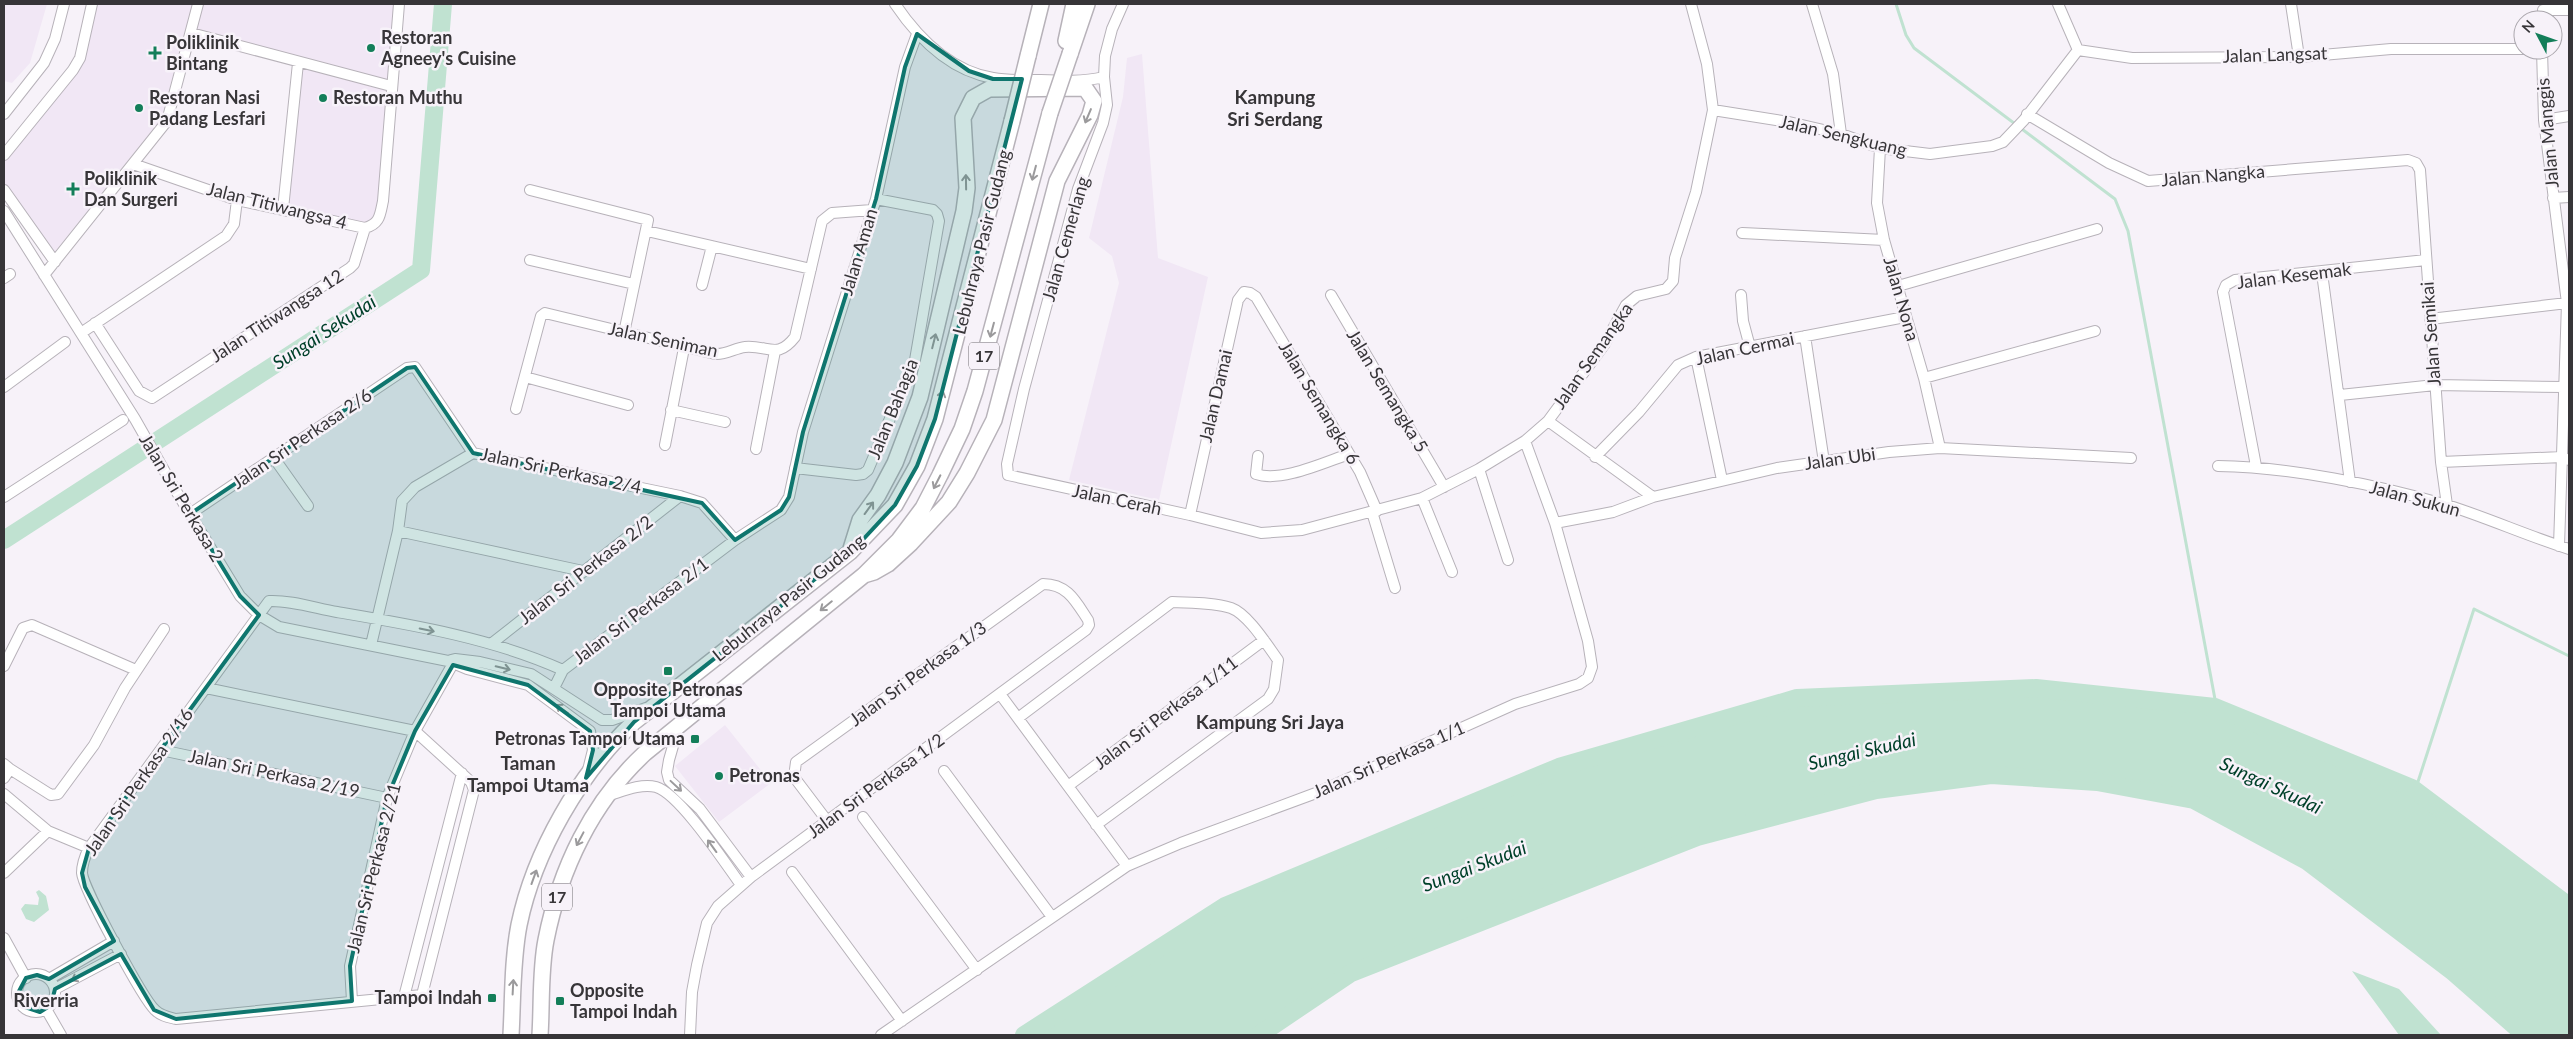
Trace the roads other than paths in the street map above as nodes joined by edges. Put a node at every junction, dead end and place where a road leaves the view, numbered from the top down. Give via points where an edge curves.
1 (64, 4) edge
2 (92, 4) edge
3 (198, 4) edge
4 (399, 4) edge
5 (895, 4) edge
6 (1033, 4) edge
7 (1041, 4) edge
8 (1074, 4) edge
9 (1088, 4) edge
10 (1123, 4) edge
11 (1691, 4) edge
12 (1812, 4) edge
13 (2058, 4) edge
14 (2290, 4) edge
15 (1036, 20) junction
16 (191, 33) junction
17 (917, 34) junction
18 (2513, 49) edge
19 (2078, 50) junction
20 (1066, 55) junction
21 (2299, 57) junction
22 (2542, 60) edge
23 (298, 62) junction
24 (1104, 76) junction
25 (391, 86) junction
26 (1713, 110) junction
27 (4, 114) edge
28 (2025, 116) junction
29 (2569, 116) edge
30 (2544, 120) junction
31 (1841, 134) junction
32 (1880, 148) junction
33 (4, 155) edge
34 (2416, 163) joint
35 (133, 164) junction
36 (4, 190) edge
37 (530, 190) dead end
38 (2569, 197) edge
39 (2553, 198) junction
40 (876, 199) junction
41 (237, 200) junction
42 (283, 209) junction
43 (872, 210) junction
44 (4, 211) edge
45 (365, 228) junction
46 (2097, 229) dead end
47 (647, 232) junction
48 (1742, 233) dead end
49 (1884, 240) junction
50 (712, 246) junction
51 (530, 260) dead end
52 (2426, 260) junction
53 (55, 262) junction
54 (811, 269) junction
55 (2322, 273) junction
56 (44, 275) junction
57 (634, 284) junction
58 (702, 285) dead end
59 (1898, 286) junction
60 (1741, 294) dead end
61 (1330, 296) dead end
62 (1256, 297) joint
63 (2567, 303) junction
64 (1905, 317) junction
65 (2430, 319) junction
66 (95, 324) junction
67 (2095, 331) dead end
68 (81, 332) junction
69 (624, 333) junction
70 (1805, 336) junction
71 (66, 342) dead end
72 (1750, 347) junction
73 (684, 348) junction
74 (775, 351) junction
75 (1696, 358) junction
76 (2567, 359) edge
77 (415, 367) joint
78 (525, 377) junction
79 (1924, 378) junction
80 (2435, 385) junction
81 (4, 387) edge
82 (2564, 387) junction
83 (2340, 395) junction
84 (628, 404) dead end
85 (516, 410) dead end
86 (671, 410) junction
87 (123, 420) dead end
88 (1548, 421) junction
89 (725, 422) dead end
90 (1525, 441) junction
91 (664, 445) dead end
92 (1940, 448) junction
93 (756, 449) dead end
94 (473, 453) junction
95 (1349, 454) junction
96 (1258, 456) dead end
97 (1595, 457) junction
98 (274, 458) junction
99 (2131, 458) dead end
100 (2565, 459) edge
101 (1824, 462) junction
102 (2441, 462) junction
103 (2218, 466) dead end
104 (2256, 466) junction
105 (795, 468) junction
106 (1479, 470) junction
107 (1008, 476) joint
108 (1722, 480) junction
109 (2350, 482) junction
110 (1444, 487) junction
111 (680, 496) junction
112 (4, 497) edge
113 (1653, 497) junction
114 (789, 498) joint
115 (1422, 498) junction
116 (2446, 505) junction
117 (308, 506) dead end
118 (1374, 512) junction
119 (190, 514) junction
120 (1190, 515) junction
121 (1555, 523) junction
122 (1225, 524) joint
123 (398, 531) junction
124 (735, 540) junction
125 (2564, 547) edge
126 (850, 552) junction
127 (1508, 560) dead end
128 (583, 571) junction
129 (1452, 572) dead end
130 (864, 575) junction
131 (1395, 588) dead end
132 (259, 615) junction
133 (379, 619) junction
134 (1089, 625) joint
135 (164, 629) dead end
136 (1264, 640) junction
137 (491, 644) junction
138 (371, 645) junction
139 (452, 662) junction
140 (4, 666) edge
141 (136, 670) junction
142 (563, 670) junction
143 (206, 688) junction
144 (554, 688) junction
145 (1000, 694) junction
146 (659, 704) junction
147 (1018, 718) junction
148 (679, 725) junction
149 (415, 731) junction
150 (161, 750) junction
151 (6, 770) edge
152 (944, 771) dead end
153 (462, 773) junction
154 (586, 778) junction
155 (1068, 786) junction
156 (4, 794) edge
157 (605, 797) junction
158 (387, 798) junction
159 (863, 817) dead end
160 (828, 822) junction
161 (1096, 825) junction
162 (48, 831) junction
163 (89, 848) junction
164 (1127, 866) junction
165 (792, 872) dead end
166 (4, 873) edge
167 (752, 877) junction
168 (741, 885) junction
169 (1052, 918) junction
170 (4, 938) edge
171 (114, 941) junction
172 (121, 954) junction
173 (977, 970) junction
174 (26, 978) junction
175 (48, 979) junction
176 (55, 989) junction
177 (404, 997) junction
178 (352, 1001) junction
179 (46, 1009) junction
180 (902, 1021) junction
181 (61, 1035) edge
182 (511, 1035) edge
183 (540, 1035) edge
184 (690, 1035) edge
185 (881, 1035) edge

1 - 27 street via 55,39 44,63
2 - 33 street via 80,58
3 - 16 street
4 - 25 street, Jalan Titiwangsa 12
5 - 17 street
6 - 15 highway
7 - 15 highway, Lebuhraya Pasir Gudang / 17
8 - 20 highway, Lebuhraya Pasir Gudang / 17
9 - 20 highway
10 - 24 street, Jalan Cemerlang via 1112,29
11 - 26 street, Jalan Semangka via 1707,64
12 - 31 street via 1834,74
13 - 19 street
14 - 21 street
126 -> 15 highway, Lebuhraya Pasir Gudang / 17, bridge via 895,505 917,466 935,418
16 - 23 street
16 - 35 street via 167,121
17 - 24 street via 951,61 969,71 993,78 1085,81
17 - 40 street, Jalan Aman via 904,67
18 - 21 street, Jalan Langsat via 2391,49
19 - 21 street, Jalan Langsat via 2132,58
19 - 28 street, Jalan Sengkuang
20 -> 130 highway, Lebuhraya Pasir Gudang / 17, bridge via 962,429 923,508 899,540
22 - 30 street, Jalan Manggis
23 - 25 street
23 - 42 street
24 - 107 street, Jalan Cemerlang via 1107,105 1103,123 1078,189 1024,389 1007,464
25 - 45 street, Jalan Titiwangsa 12 via 380,219 374,226
26 - 31 street, Jalan Sengkuang
26 - 88 street, Jalan Semangka via 1696,192 1675,258 1673,281 1666,289 1637,296 1626,305 1604,345
28 - 32 street, Jalan Sengkuang via 2003,142 1992,146 1930,154
28 - 34 street, Jalan Nangka via 2148,181 2408,160
29 - 30 street
30 - 39 street, Jalan Manggis
31 - 32 street, Jalan Sengkuang
32 - 49 street, Jalan Nona via 1877,204
34 - 52 street, Jalan Semikai via 2420,170
35 - 41 street, Jalan Titiwangsa 4
35 - 53 street
36 - 53 street
37 - 47 street via 647,219
38 - 39 street
39 - 63 street, Jalan Manggis
40 - 43 street, Jalan Aman
40 - 105 street, Jalan Bahagia via 933,210 938,214 915,360 868,470 856,476
41 - 42 street, Jalan Titiwangsa 4
41 - 66 street via 234,224 226,236
42 - 45 street, Jalan Titiwangsa 4
43 - 54 street via 826,216
43 - 105 street, Jalan Aman
44 - 56 street, Jalan Sri Perkasa 2
45 - 66 street, Jalan Titiwangsa 12 via 350,268 152,398 139,391
46 - 59 street
47 - 50 street
47 - 57 street
48 - 49 street
49 - 59 street, Jalan Nona
50 - 54 street
50 - 58 street
51 - 57 street
52 - 55 street, Jalan Kesemak
52 - 65 street, Jalan Semikai
53 - 56 street
54 - 74 street via 796,337 788,346
55 - 83 street
55 - 104 street, Jalan Kesemak via 2235,280 2226,285 2223,292
56 - 68 street, Jalan Sri Perkasa 2
57 - 69 street
59 - 64 street, Jalan Nona
60 - 72 street via 1743,321
61 - 110 street, Jalan Semangka 5
62 - 95 street, Jalan Semangka 6
62 - 120 street, Jalan Damai via 1244,292 1238,300
63 - 65 street
63 - 76 street, Jalan Manggis
64 - 70 street, Jalan Cermai
64 - 79 street, Jalan Nona
65 - 80 street, Jalan Semikai
66 - 68 street
67 - 79 street
68 - 119 street, Jalan Sri Perkasa 2
69 - 73 street, Jalan Seniman
69 - 78 street, Jalan Seniman via 542,314
70 - 72 street, Jalan Cermai
70 - 101 street
71 - 81 street
72 - 75 street, Jalan Cermai
73 - 74 street, Jalan Seniman via 715,354 744,347
73 - 86 street
74 - 93 street
75 - 97 street, Jalan Cermai via 1678,365 1639,412
75 - 108 street
76 - 82 street, Jalan Manggis
77 - 94 street, Jalan Sri Perkasa 2/4
77 - 98 street, Jalan Sri Perkasa 2/6 via 407,368
78 - 84 street
78 - 85 street, Jalan Seniman
79 - 92 street, Jalan Nona
80 - 82 street
80 - 83 street
80 - 102 street, Jalan Semikai
82 - 100 street, Jalan Manggis
83 - 109 street
86 - 89 street
86 - 91 street
87 - 112 street
88 - 90 street, Jalan Semangka
88 - 97 street
90 - 106 street, Jalan Semangka
90 - 121 street, Jalan Sri Perkasa 1/1
92 - 99 street, Jalan Ubi
92 - 101 street, Jalan Ubi
94 - 111 street, Jalan Sri Perkasa 2/4
94 - 123 street via 415,487 402,501
95 - 96 street via 1267,478 1256,474
95 - 118 street, Jalan Semangka 6
97 - 113 street
98 - 117 street
98 - 119 street, Jalan Sri Perkasa 2/6
100 - 102 street
100 - 125 street, Jalan Manggis
101 - 108 street, Jalan Ubi
102 - 116 street, Jalan Semikai
103 - 104 street, Jalan Sukun
104 - 109 street, Jalan Sukun
105 - 114 street, Jalan Aman
106 - 110 street, Jalan Semangka
106 - 127 street
107 - 120 street, Jalan Cerah
108 - 113 street, Jalan Ubi
109 - 116 street, Jalan Sukun
110 - 115 street, Jalan Semangka
111 - 124 street, Jalan Sri Perkasa 2/4 via 702,502
111 - 128 street, Jalan Sri Perkasa 2/2
113 - 121 street, Jalan Ubi via 1613,512
114 - 124 street, Jalan Sri Perkasa 2/1 via 781,510
115 - 118 street, Jalan Semangka
115 - 129 street
116 - 125 street, Jalan Sukun
118 - 122 street, Jalan Semangka via 1302,530 1261,534
118 - 131 street, Jalan Semangka 6
119 - 132 street, Jalan Sri Perkasa 2 via 240,596
120 - 122 street, Jalan Cerah
121 - 164 street, Jalan Sri Perkasa 1/1 via 1582,614 1592,667 1588,678 1579,684 1515,704 1316,793
123 - 128 street
123 - 133 street
124 - 142 street, Jalan Sri Perkasa 2/1
126 -> 130 highway via 860,520 878,495 894,463 920,397 964,211 967,188 963,118 973,98 989,89 1085,88 1094,101 1057,181 994,420 949,502 888,564
126 - 146 highway, Lebuhraya Pasir Gudang / 17
128 - 137 street, Jalan Sri Perkasa 2/2
130 -> 148 highway, Lebuhraya Pasir Gudang / 17
132 - 133 street, Jalan Sri Perkasa 2/16 via 265,604 272,600
132 - 138 street, Jalan Sri Perkasa 2 via 279,627
132 - 143 street, Jalan Sri Perkasa 2/16
133 -> 137 street, Jalan Sri Perkasa 2/2
133 - 138 street
134 - 145 street, Jalan Sri Perkasa 1/2
134 - 160 street, Jalan Sri Perkasa 1/3 via 1071,595 1055,584 1044,584 796,762 794,777
135 - 141 street
136 - 147 street via 1232,608 1172,602
136 - 155 street, Jalan Sri Perkasa 1/11
136 - 161 street via 1278,660 1274,688 1268,699
137 - 142 street, Jalan Sri Perkasa 2/2 via 526,653
138 - 139 street, Jalan Sri Perkasa 2
139 -> 144 street, Jalan Sri Perkasa 2 via 531,674
139 - 149 street, Jalan Sri Perkasa 2/21
154 -> 139 street, Jalan Sri Perkasa 2 via 593,750 590,731 528,686
140 - 141 street via 22,628 32,625
141 - 151 street via 94,745 58,794 51,795
142 - 144 street, Jalan Sri Perkasa 2/1
143 - 149 street
143 - 150 street, Jalan Sri Perkasa 2/16
144 - 146 street, Jalan Sri Perkasa 2 via 602,720 612,720
145 - 147 street
145 - 160 street, Jalan Sri Perkasa 1/2
146 - 154 highway, Lebuhraya Pasir Gudang / 17 via 615,740
147 - 155 street
148 - 157 highway, Lebuhraya Pasir Gudang / 17 via 630,767
148 -> 167 street via 669,760 669,780 700,809
149 - 153 street
149 - 158 street, Jalan Sri Perkasa 2/21
150 - 158 street, Jalan Sri Perkasa 2/19
150 - 163 street, Jalan Sri Perkasa 2/16
152 - 169 street
153 - 177 street
153 - 177 street, Jalan Sri Perkasa 2/16 via 474,790 422,996
182 -> 154 highway, Lebuhraya Pasir Gudang / 17 via 519,923 550,838
155 - 161 street
156 - 162 street
168 -> 157 street via 698,826 663,790 645,787
157 -> 183 highway, Lebuhraya Pasir Gudang / 17 via 573,853 556,902 546,941
158 - 178 street, Jalan Sri Perkasa 2/21 via 350,966
159 - 173 street
160 - 167 street, Jalan Sri Perkasa 1/2
161 - 164 street
162 - 163 street
162 - 166 street
163 - 171 street, Jalan Sri Perkasa 2/16 via 82,873 85,887
164 - 169 street, Jalan Sri Perkasa 1/1
165 - 180 street
167 - 168 street, Jalan Sri Perkasa 1/2
168 - 184 street, Jalan Sri Perkasa 1/2 via 718,906 707,923 692,992
169 - 173 street, Jalan Sri Perkasa 1/1
170 - 174 street
171 - 172 street, Jalan Sri Perkasa 2/16
171 - 175 street
172 -> 176 street
172 - 178 street, Jalan Sri Perkasa 2/16 via 154,1010 164,1017 176,1019
173 - 180 street, Jalan Sri Perkasa 1/1
174 - 175 street via 37,974
174 - 179 street via 17,994 22,1006 34,1012
175 - 176 street
176 - 179 street via 54,1001
177 - 178 street, Jalan Sri Perkasa 2/16
179 - 181 street
180 - 185 street, Jalan Sri Perkasa 1/1

